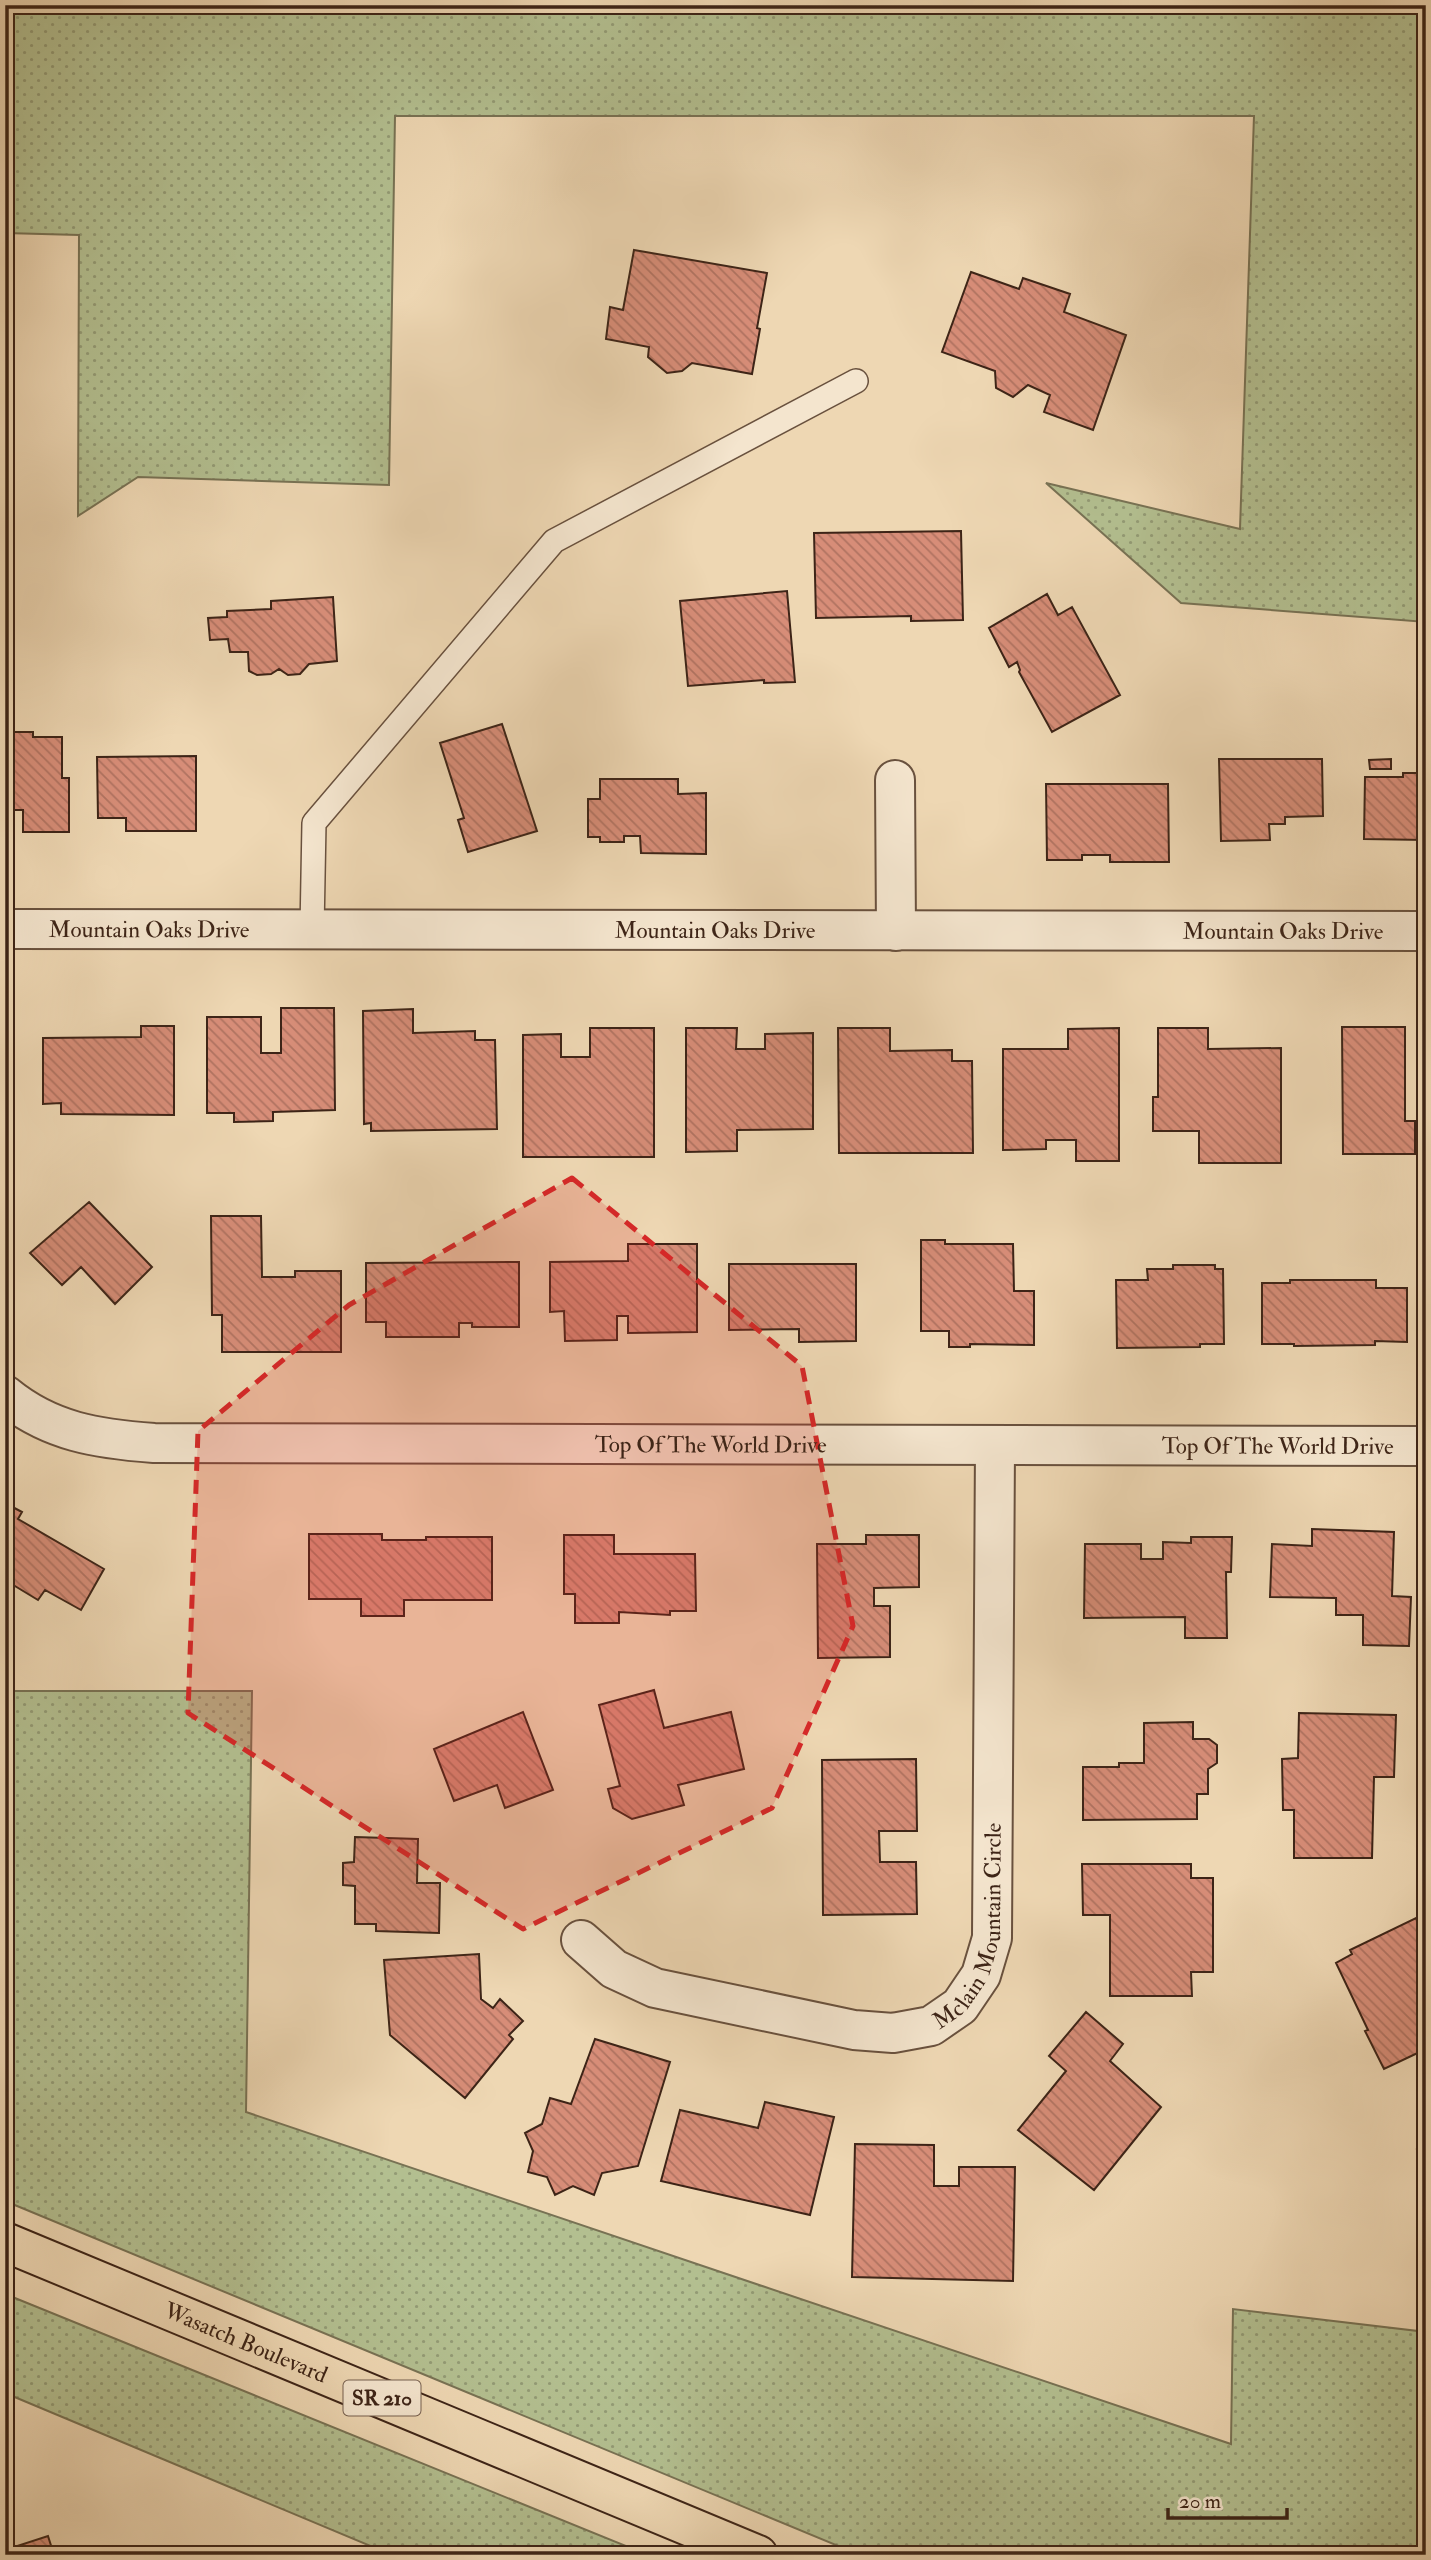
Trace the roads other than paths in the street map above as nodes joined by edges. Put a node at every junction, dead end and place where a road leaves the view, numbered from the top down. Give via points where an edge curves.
1 (856, 381) dead end
2 (895, 780) dead end
3 (5, 929) edge
4 (312, 930) junction
5 (895, 931) junction
6 (1426, 931) edge
7 (5, 1395) edge
8 (995, 1446) junction
9 (1426, 1446) edge
10 (580, 1940) dead end
11 (5, 2242) edge
12 (758, 2555) edge

1 - 4 lane via 554,541 314,823
2 - 5 street
3 - 4 street, Mountain Oaks Drive
4 - 5 street, Mountain Oaks Drive
5 - 6 street, Mountain Oaks Drive
7 - 8 street, Top Of The World Drive via 23,1410 60,1427 103,1439 154,1443
8 - 9 street, Top Of The World Drive
8 - 10 street, Mclain Mountain Circle via 992,1938 981,1975 960,2006 931,2026 893,2033 854,2030 655,1988 614,1969
11 - 12 main road, Wasatch Boulevard / SR 210

